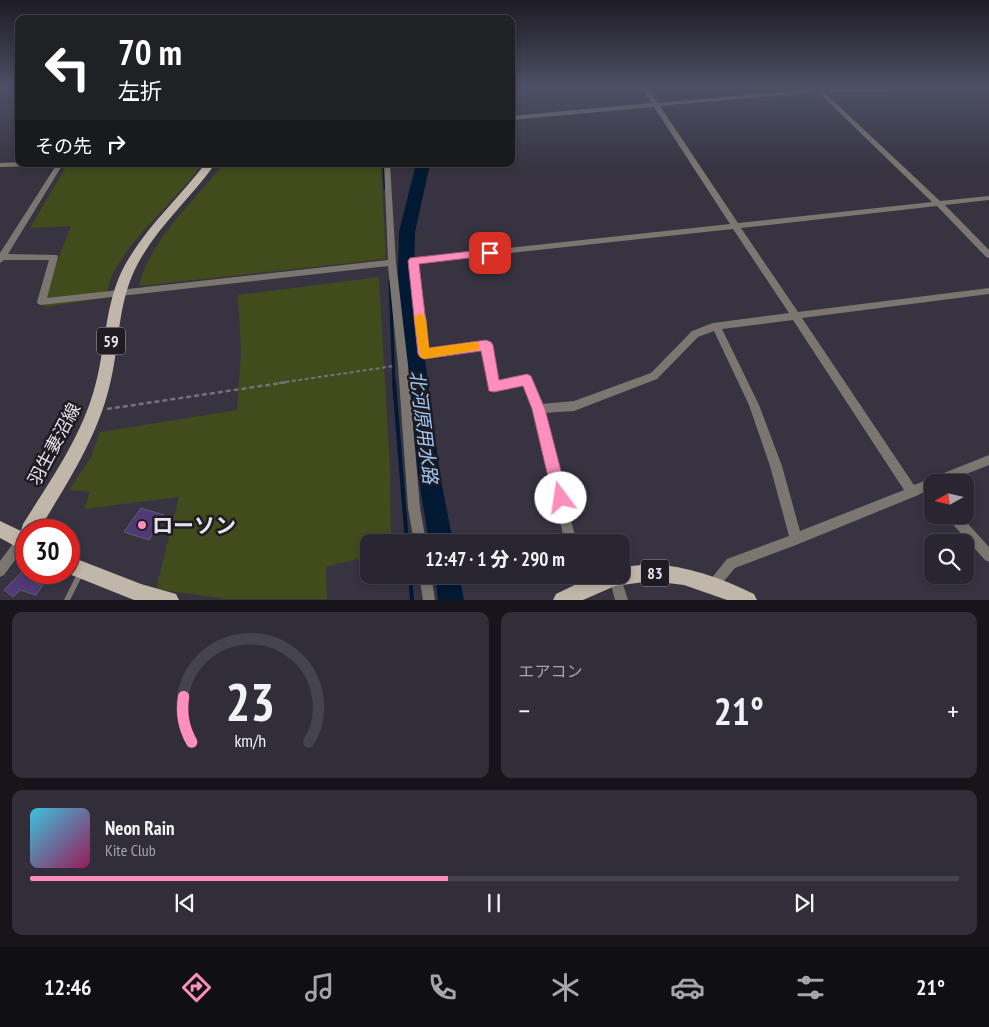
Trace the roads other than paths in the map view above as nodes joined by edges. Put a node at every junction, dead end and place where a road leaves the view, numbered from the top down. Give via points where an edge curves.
1 (544, 115) edge
2 (663, 115) edge
3 (845, 115) edge
4 (515, 118) edge
5 (0, 165) edge
6 (15, 165) edge
7 (58, 167) edge
8 (208, 167) edge
9 (387, 167) edge
10 (989, 198) edge
11 (938, 204) junction
12 (737, 227) junction
13 (989, 255) edge
14 (1, 258) edge
15 (392, 263) junction
16 (989, 291) edge
17 (119, 295) junction
18 (794, 316) junction
19 (716, 326) junction
20 (538, 409) junction
21 (989, 460) edge
22 (958, 474) edge
23 (924, 488) edge
24 (912, 492) junction
25 (37, 519) edge
26 (960, 524) edge
27 (0, 529) edge
28 (15, 534) edge
29 (419, 534) edge
30 (570, 534) edge
31 (796, 539) junction
32 (15, 551) edge
33 (989, 556) edge
34 (80, 570) edge
35 (0, 571) edge
36 (630, 575) edge
37 (72, 584) edge
38 (426, 584) edge
39 (586, 584) edge
40 (617, 584) edge
41 (714, 584) junction
42 (140, 596) edge
43 (68, 600) edge
44 (170, 600) edge
45 (429, 600) edge
46 (562, 600) edge
47 (622, 600) edge
48 (748, 600) edge

1 - 4 street
2 - 12 street
3 - 11 street
5 - 6 street
7 - 14 street
8 - 17 main road, 羽生妻沼線 / 59 via 145,243
9 - 15 street
10 - 11 street
11 - 12 street
11 - 13 street
12 - 18 street
12 - 20 street via 414,261 424,354 486,345 494,387 527,380
14 - 17 street via 54,258 40,302
15 - 17 street
15 - 29 street
16 - 18 street
17 - 25 main road, 羽生妻沼線 / 59 via 107,366 95,411 77,450
18 - 19 street
18 - 24 street
19 - 20 street via 695,334 654,376 574,406
19 - 31 street via 754,405 776,466
20 - 30 street
21 - 22 street
23 - 24 street
24 - 31 street
26 - 33 street
27 - 28 main road
31 - 41 street via 731,563
32 - 35 street
34 - 42 main road
36 - 41 main road, 83 via 668,573
37 - 43 lane
38 - 45 street
39 - 46 main road, 83
40 - 47 street
41 - 48 main road, 83
42 - 44 main road

